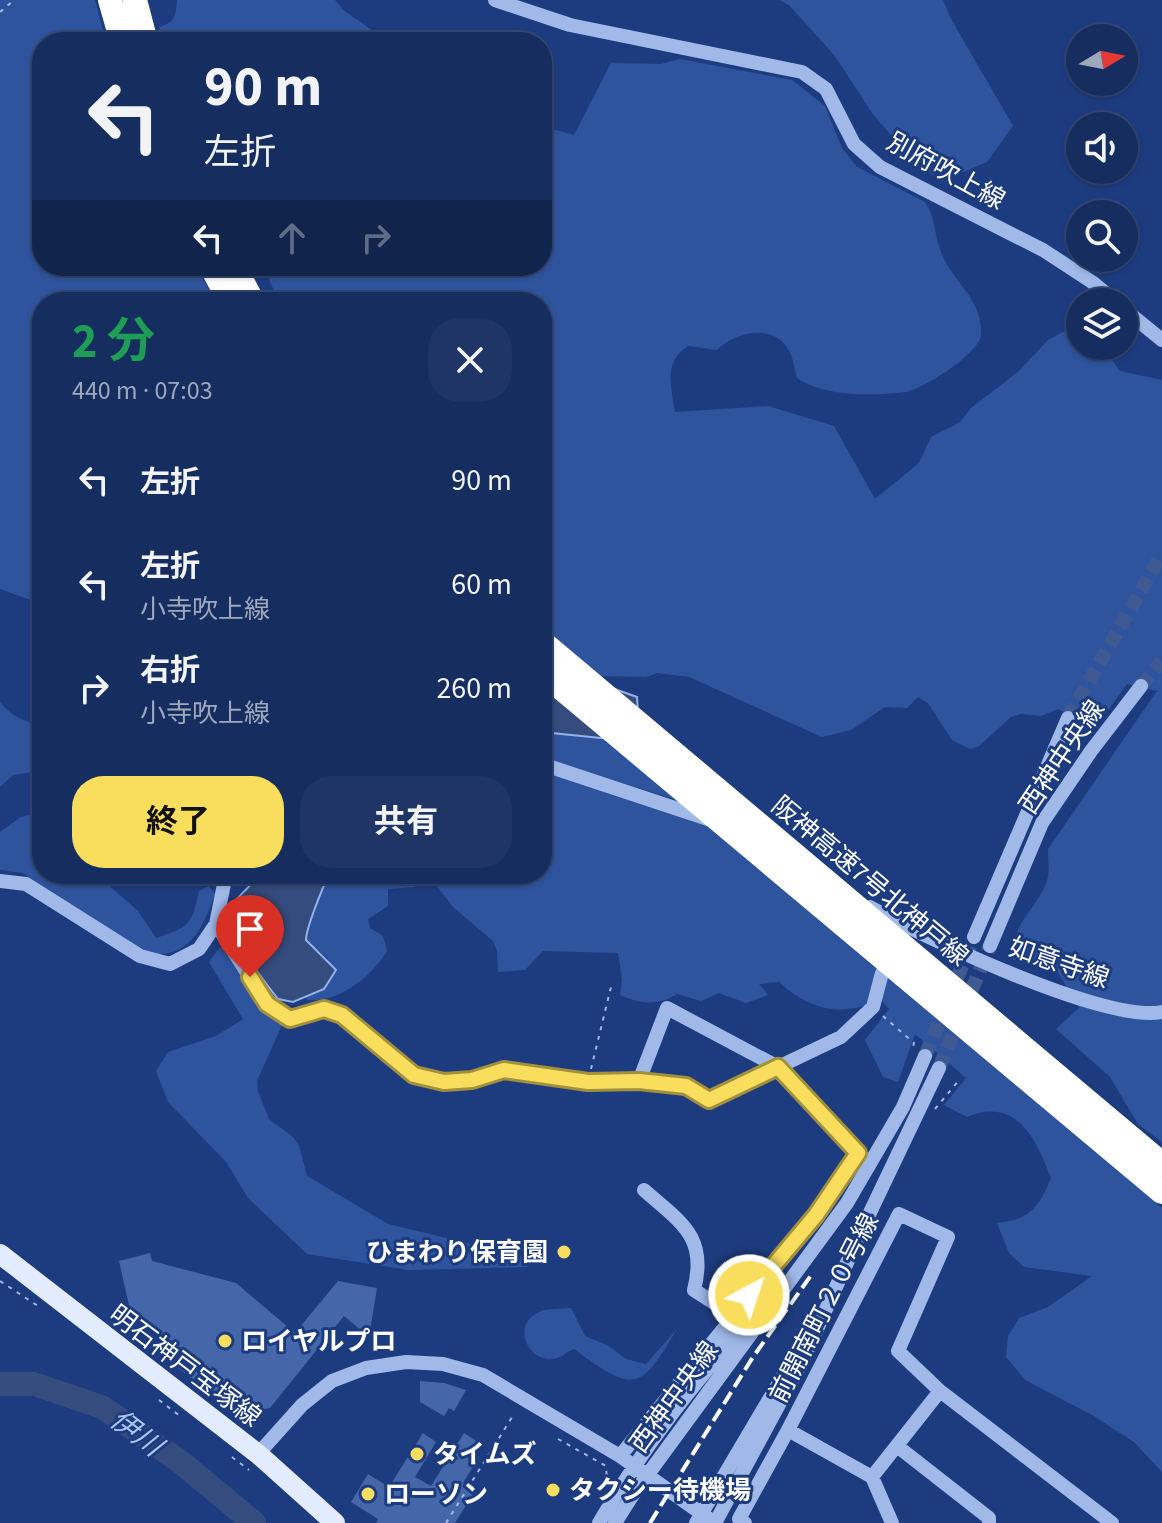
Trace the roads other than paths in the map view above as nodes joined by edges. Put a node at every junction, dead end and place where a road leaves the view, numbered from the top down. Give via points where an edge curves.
1 (110, 0) edge
2 (135, 0) edge
3 (495, 0) edge
4 (119, 32) edge
5 (143, 32) edge
6 (1099, 288) edge
7 (1138, 320) edge
8 (1162, 340) edge
9 (552, 650) edge
10 (552, 680) edge
11 (1141, 686) tunnel mouth
12 (1068, 718) tunnel mouth
13 (552, 767) edge
14 (0, 881) edge
15 (224, 884) edge
16 (216, 924) junction
17 (903, 936) junction
18 (974, 937) tunnel mouth
19 (990, 946) tunnel mouth
20 (882, 973) dead end
21 (1162, 1012) edge
22 (925, 1056) tunnel mouth
23 (778, 1067) junction
24 (939, 1068) tunnel mouth
25 (639, 1081) junction
26 (1162, 1164) edge
27 (644, 1190) dead end
28 (1162, 1192) edge
29 (869, 1214) junction
30 (825, 1232) junction
31 (0, 1254) edge
32 (733, 1315) junction
33 (940, 1391) junction
34 (788, 1430) junction
35 (897, 1446) junction
36 (258, 1454) junction
37 (620, 1456) junction
38 (872, 1477) junction
39 (335, 1523) edge
40 (599, 1523) edge
41 (615, 1523) edge
42 (696, 1523) edge
43 (715, 1523) edge
44 (745, 1523) edge
45 (892, 1523) edge
46 (989, 1523) edge
47 (1112, 1523) edge

1 - 4 highway
2 - 5 highway
3 - 6 street, 別府吹上線 via 570,25 802,72 826,89 854,144 880,167 1043,250
7 - 8 street
9 - 17 highway, 阪神高速7号北神戸線
10 - 28 highway, 阪神高速7号北神戸線
11 - 19 street, 西神中央線 via 1042,823
12 - 18 street, 西神中央線
13 - 17 street, 如意寺線 via 733,828
14 - 16 street via 26,884 140,956 170,964 199,949
15 - 16 street
16 - 25 street via 267,1004 290,1019 324,1009 342,1015 414,1075 444,1082 504,1070 588,1082
17 - 21 street, 如意寺線 via 1109,1006 1151,1015
17 - 26 highway, 阪神高速7号北神戸線
20 - 23 street via 873,1007 841,1037
22 - 30 street, 西神中央線 via 878,1154
23 - 25 street via 709,1100 686,1086
23 - 25 street via 667,1008
23 - 32 street via 858,1153 816,1215
24 - 29 street
27 - 32 street via 691,1232 700,1268 694,1290
29 - 42 street via 810,1332
29 - 43 street via 803,1360
30 - 40 street via 702,1375 626,1477
30 - 41 street, 西神中央線
31 - 36 main road, 明石神戸宝塚線
32 - 37 street
33 - 34 street, 前開南町２０号線 via 898,1351 948,1237 899,1214
33 - 35 street
33 - 47 street, 前開南町２０号線
34 - 38 street
34 - 44 street, 前開南町２０号線 via 739,1519
35 - 38 street
35 - 46 street
36 - 37 street via 332,1381 366,1368 406,1362 443,1364 483,1375
36 - 39 main road, 明石神戸宝塚線
37 - 43 street
38 - 45 street

